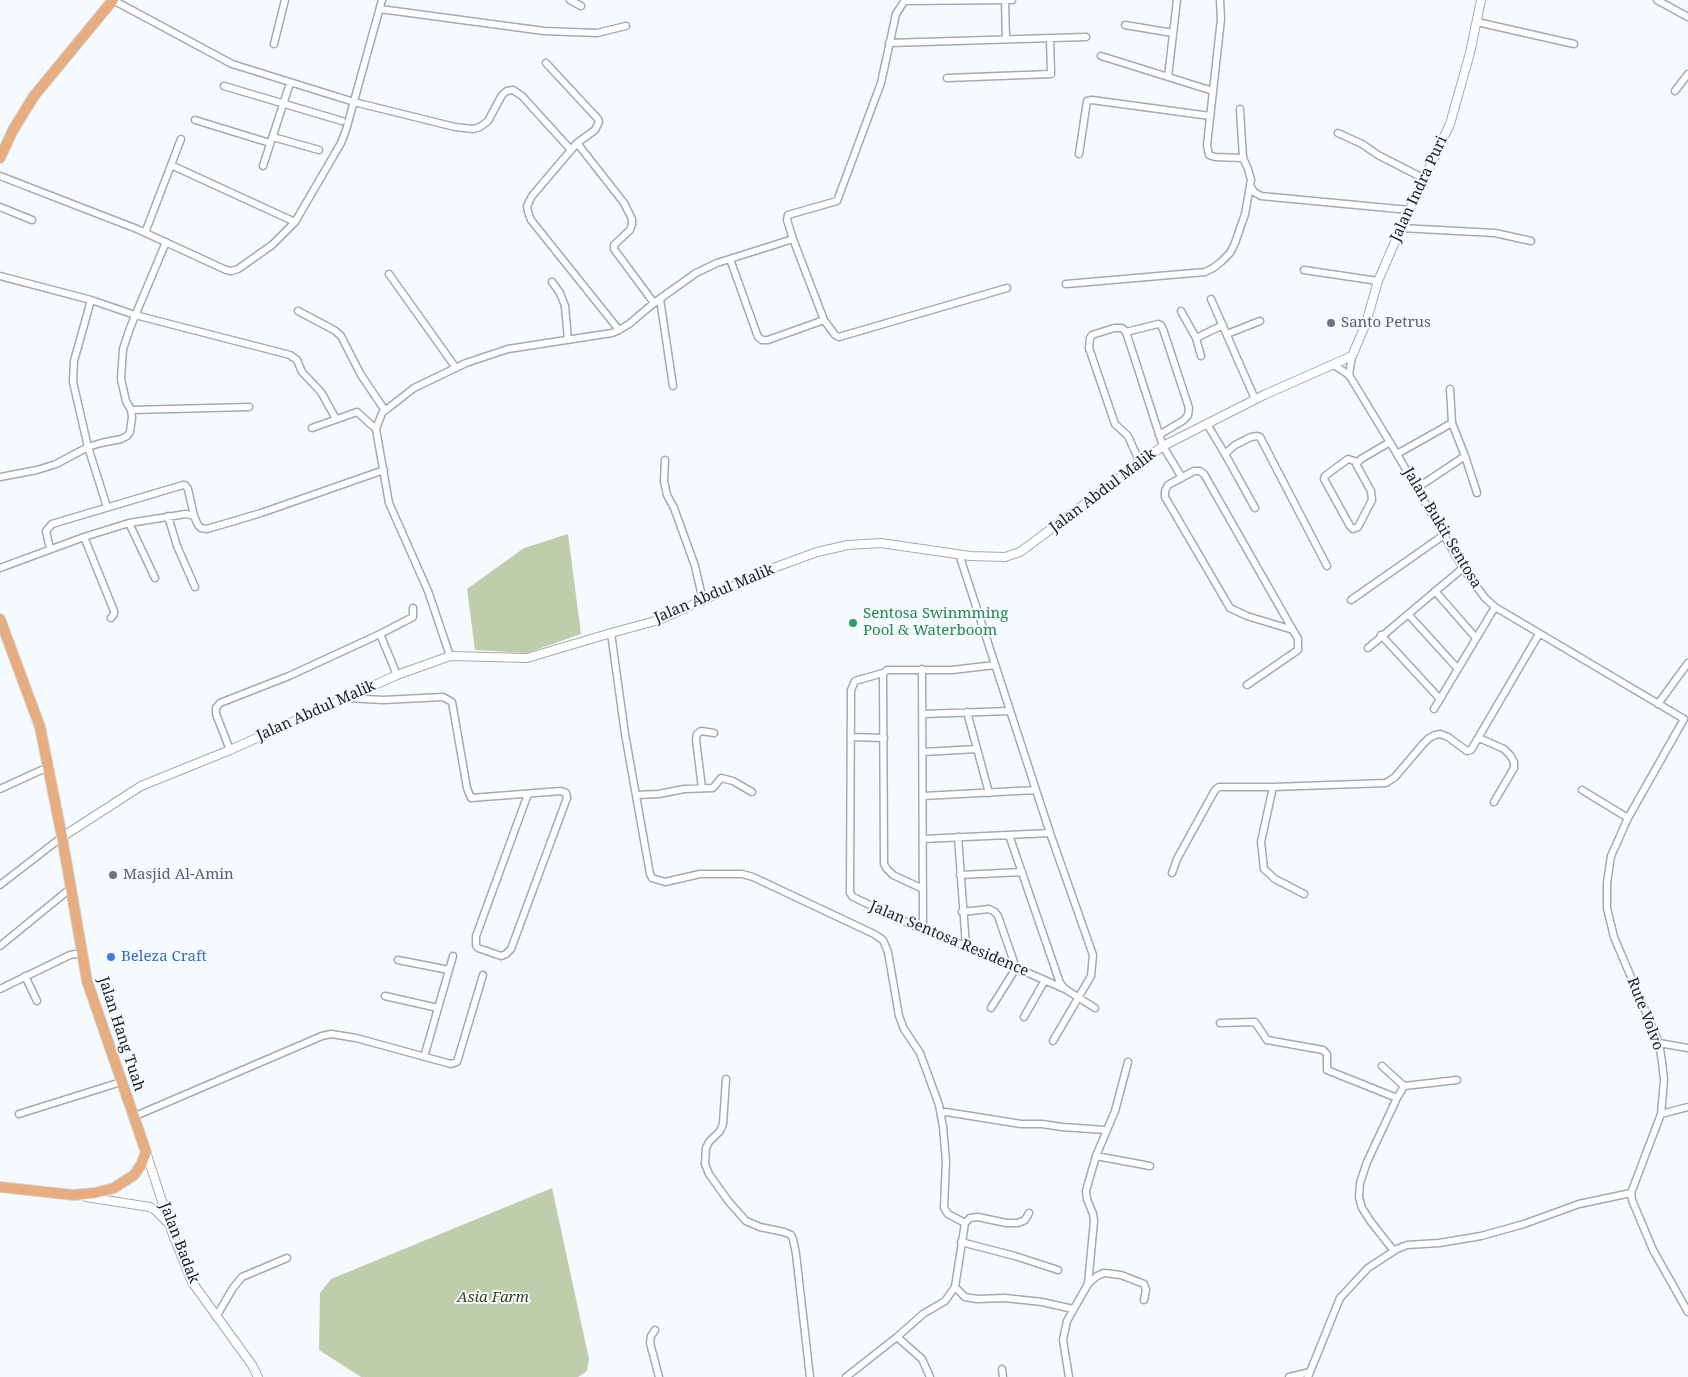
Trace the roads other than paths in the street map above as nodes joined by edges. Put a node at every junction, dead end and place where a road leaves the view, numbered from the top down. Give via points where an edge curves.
1 (113, 0) edge
2 (284, 0) edge
3 (382, 0) edge
4 (570, 0) edge
5 (1005, 0) edge
6 (1012, 0) edge
7 (1177, 0) edge
8 (1220, 0) edge
9 (1481, 0) edge
10 (1657, 0) edge
11 (905, 1) edge
12 (582, 6) dead end
13 (380, 9) junction
14 (1688, 17) edge
15 (1477, 22) junction
16 (626, 26) dead end
17 (1125, 26) dead end
18 (1173, 32) junction
19 (1086, 37) dead end
20 (1050, 38) junction
21 (1006, 39) junction
22 (889, 43) junction
23 (274, 44) dead end
24 (1574, 44) dead end
25 (1101, 56) dead end
26 (546, 64) dead end
27 (1688, 74) edge
28 (1168, 77) junction
29 (946, 78) dead end
30 (290, 83) junction
31 (224, 86) dead end
32 (1212, 91) junction
33 (1676, 91) dead end
34 (354, 102) junction
35 (283, 104) junction
36 (1240, 109) dead end
37 (1210, 116) junction
38 (195, 120) dead end
39 (342, 121) dead end
40 (1338, 133) dead end
41 (181, 139) dead end
42 (271, 140) junction
43 (577, 143) junction
44 (319, 150) dead end
45 (571, 150) junction
46 (1080, 154) dead end
47 (0, 158) edge
48 (1243, 158) junction
49 (171, 165) junction
50 (263, 166) dead end
51 (0, 176) edge
52 (1423, 178) junction
53 (1250, 185) junction
54 (0, 207) edge
55 (1409, 210) junction
56 (32, 220) dead end
57 (295, 222) junction
58 (1400, 228) junction
59 (145, 233) junction
60 (793, 239) junction
61 (166, 242) junction
62 (1531, 242) dead end
63 (730, 259) junction
64 (1304, 270) dead end
65 (389, 274) dead end
66 (0, 276) edge
67 (1378, 281) junction
68 (552, 282) dead end
69 (1066, 284) dead end
70 (1007, 288) dead end
71 (91, 300) junction
72 (1211, 300) dead end
73 (657, 301) junction
74 (298, 311) dead end
75 (1181, 311) dead end
76 (135, 315) junction
77 (824, 320) junction
78 (1260, 321) dead end
79 (1223, 325) junction
80 (619, 330) junction
81 (1126, 332) junction
82 (1227, 334) junction
83 (1196, 338) junction
84 (568, 340) junction
85 (1201, 356) dead end
86 (1352, 356) junction
87 (1334, 365) junction
88 (456, 368) junction
89 (1349, 375) junction
90 (673, 386) dead end
91 (1450, 390) dead end
92 (1255, 399) junction
93 (249, 407) dead end
94 (131, 410) junction
95 (384, 410) junction
96 (336, 419) junction
97 (1452, 423) junction
98 (1207, 424) junction
99 (312, 428) dead end
100 (376, 429) junction
101 (1160, 435) junction
102 (1390, 442) junction
103 (1163, 446) junction
104 (88, 448) junction
105 (1225, 454) junction
106 (1397, 454) junction
107 (1466, 456) junction
108 (665, 460) dead end
109 (1358, 462) junction
110 (1140, 463) junction
111 (384, 470) junction
112 (0, 477) edge
113 (1182, 478) junction
114 (1417, 488) junction
115 (1477, 494) dead end
116 (107, 507) junction
117 (1254, 508) dead end
118 (168, 516) junction
119 (194, 516) junction
120 (128, 523) junction
121 (1444, 535) junction
122 (84, 537) junction
123 (50, 549) junction
124 (959, 554) junction
125 (1327, 566) dead end
126 (0, 568) edge
127 (1463, 568) junction
128 (155, 578) dead end
129 (195, 587) dead end
130 (1435, 591) junction
131 (1351, 600) dead end
132 (703, 601) junction
133 (1495, 607) junction
134 (413, 608) dead end
135 (1408, 614) junction
136 (110, 618) dead end
137 (0, 619) edge
138 (1293, 630) junction
139 (611, 632) junction
140 (380, 634) junction
141 (1539, 634) junction
142 (1381, 635) junction
143 (1476, 638) junction
144 (1368, 648) dead end
145 (450, 656) junction
146 (1688, 663) edge
147 (995, 665) junction
148 (922, 669) junction
149 (1458, 669) junction
150 (883, 673) junction
151 (397, 675) junction
152 (1248, 685) dead end
153 (348, 698) junction
154 (1440, 699) junction
155 (1658, 704) junction
156 (1434, 709) dead end
157 (1010, 711) junction
158 (967, 712) junction
159 (923, 714) junction
160 (1686, 719) edge
161 (714, 733) dead end
162 (850, 737) junction
163 (884, 738) junction
164 (1479, 738) junction
165 (977, 748) junction
166 (230, 750) junction
167 (923, 752) junction
168 (48, 767) junction
169 (702, 788) junction
170 (1273, 788) junction
171 (0, 789) edge
172 (1036, 790) junction
173 (1582, 790) dead end
174 (752, 792) dead end
175 (989, 793) junction
176 (528, 794) junction
177 (636, 795) junction
178 (923, 796) junction
179 (1494, 802) dead end
180 (1628, 818) junction
181 (1050, 833) junction
182 (1009, 835) junction
183 (62, 837) junction
184 (958, 837) junction
185 (923, 839) junction
186 (1022, 872) junction
187 (1172, 872) dead end
188 (960, 874) junction
189 (0, 885) edge
190 (71, 888) junction
191 (923, 889) junction
192 (1304, 894) dead end
193 (962, 912) junction
194 (923, 930) junction
195 (0, 946) edge
196 (966, 946) junction
197 (81, 952) junction
198 (453, 956) dead end
199 (398, 960) dead end
200 (1016, 968) junction
201 (449, 970) junction
202 (483, 975) dead end
203 (25, 976) junction
204 (1046, 980) junction
205 (0, 989) edge
206 (1065, 989) junction
207 (385, 996) dead end
208 (1078, 997) junction
209 (37, 1001) dead end
210 (438, 1008) junction
211 (991, 1008) dead end
212 (1095, 1008) dead end
213 (1024, 1017) dead end
214 (1220, 1023) dead end
215 (1052, 1041) dead end
216 (1659, 1043) junction
217 (1688, 1048) edge
218 (424, 1057) junction
219 (1128, 1062) dead end
220 (1382, 1066) dead end
221 (726, 1079) dead end
222 (1457, 1080) dead end
223 (121, 1082) junction
224 (1404, 1086) junction
225 (1397, 1098) junction
226 (1688, 1107) edge
227 (941, 1113) junction
228 (19, 1114) dead end
229 (1661, 1114) junction
230 (133, 1117) junction
231 (1105, 1130) junction
232 (146, 1152) junction
233 (1096, 1156) junction
234 (1150, 1166) dead end
235 (0, 1187) edge
236 (1631, 1193) junction
237 (73, 1195) junction
238 (1029, 1213) dead end
239 (965, 1223) junction
240 (169, 1224) junction
241 (961, 1242) junction
242 (1394, 1251) junction
243 (287, 1258) dead end
244 (1058, 1270) dead end
245 (1088, 1284) junction
246 (955, 1287) junction
247 (1144, 1300) dead end
248 (1073, 1309) junction
249 (1687, 1309) edge
250 (216, 1317) junction
251 (655, 1330) dead end
252 (898, 1337) junction
253 (1002, 1369) dead end
254 (1309, 1374) edge
255 (258, 1377) edge
256 (659, 1377) edge
257 (810, 1377) edge
258 (846, 1377) edge
259 (930, 1377) edge
260 (1003, 1377) edge
261 (1069, 1377) edge
262 (1289, 1377) edge

1 - 30 street via 232,64
1 - 47 main road via 34,96
2 - 23 street
3 - 13 street
4 - 12 street
5 - 6 street
5 - 11 street
5 - 21 street
7 - 18 street
8 - 32 street via 1221,19
9 - 15 street, Jalan Indra Puri
10 - 14 street
11 - 22 street via 896,14
13 - 16 street via 544,31 596,33
13 - 34 street
15 - 24 street
15 - 52 street, Jalan Indra Puri via 1450,124
17 - 18 street
18 - 28 street
19 - 20 street
20 - 21 street
20 - 29 street via 1051,74
21 - 22 street
22 - 60 street via 881,83 837,201 788,215
25 - 28 street
26 - 43 street via 598,119 596,130
27 - 33 street
28 - 32 street
30 - 34 street
30 - 35 street
31 - 35 street
32 - 37 street
34 - 45 street via 473,129 488,121 502,95 513,90
34 - 57 street via 341,142
35 - 39 street
35 - 42 street
36 - 48 street
37 - 46 street via 1087,101
37 - 48 street via 1209,155
38 - 42 street
40 - 52 street
41 - 49 street
42 - 44 street
42 - 50 street
43 - 45 street
43 - 73 street via 624,203 632,219 630,230 614,245 614,249
45 - 80 street via 532,196 528,212
48 - 53 street
49 - 57 street
49 - 59 street
51 - 59 street
52 - 55 street, Jalan Indra Puri
53 - 55 street via 1254,192 1268,198
53 - 69 street via 1245,214 1235,242 1230,253 1213,268 1205,272
54 - 56 street
55 - 58 street, Jalan Indra Puri
57 - 61 street via 272,245 231,271
58 - 62 street via 1495,233
58 - 67 street, Jalan Indra Puri
59 - 61 street
60 - 63 street
60 - 77 street
61 - 76 street
63 - 73 street via 696,272
63 - 77 street via 762,340
64 - 67 street
65 - 88 street
66 - 71 street
67 - 86 street, Jalan Indra Puri
68 - 84 street via 565,306
70 - 77 street via 839,337
71 - 76 street
71 - 104 street via 73,372
72 - 79 street
73 - 80 street
73 - 90 street
74 - 95 street via 341,336
75 - 83 street
76 - 94 street via 126,338 121,368 122,388
76 - 96 street via 294,357 302,372 321,392
78 - 82 street
79 - 82 street
79 - 83 street
80 - 84 street
81 - 101 street
81 - 101 street via 1158,324 1164,332 1188,415
81 - 110 street via 1122,328 1114,328 1092,335 1089,348 1115,424 1128,436
82 - 92 street
83 - 85 street
84 - 88 street via 508,349
86 - 87 street, Jalan Abdul Malik
86 - 89 street, Jalan Indra Puri
87 - 89 street, Jalan Bukit Sentosa
87 - 92 street, Jalan Abdul Malik
88 - 95 street via 414,388
89 - 102 street, Jalan Bukit Sentosa
91 - 97 street
92 - 98 street, Jalan Abdul Malik
93 - 94 street
94 - 104 street via 132,423 127,436
95 - 100 street
96 - 99 street
96 - 100 street via 357,412
97 - 106 street
97 - 107 street
98 - 103 street, Jalan Abdul Malik
98 - 105 street
100 - 111 street
101 - 103 street
102 - 106 street, Jalan Bukit Sentosa
102 - 109 street
103 - 110 street, Jalan Abdul Malik
103 - 113 street
104 - 112 street via 56,464
104 - 116 street
105 - 117 street
105 - 125 street via 1251,437 1260,437
106 - 114 street, Jalan Bukit Sentosa
107 - 114 street
107 - 115 street
108 - 132 street via 667,495 695,566
109 - 109 street via 1348,459 1324,479 1353,528 1358,527 1372,500 1371,491 1357,468
110 - 124 street, Jalan Abdul Malik via 1020,552 1005,557
111 - 119 street via 207,529 201,528
111 - 145 street via 389,503 428,591
113 - 138 street via 1194,471 1204,474
113 - 138 street via 1168,486 1165,497 1224,600 1236,612
114 - 121 street, Jalan Bukit Sentosa
116 - 119 street via 185,486
116 - 123 street via 52,524 46,534
118 - 119 street
118 - 120 street
118 - 129 street
120 - 122 street
120 - 128 street
121 - 127 street, Jalan Bukit Sentosa
121 - 131 street
122 - 123 street
122 - 136 street via 114,610
123 - 126 street
124 - 132 street, Jalan Abdul Malik via 881,543 848,545 776,567
124 - 147 street
127 - 130 street
127 - 133 street, Jalan Bukit Sentosa via 1484,598
130 - 135 street
130 - 143 street
132 - 139 street, Jalan Abdul Malik via 659,620
133 - 141 street, Jalan Bukit Sentosa
133 - 143 street
134 - 140 street via 413,617
135 - 142 street
135 - 149 street
137 - 168 main road, Jalan Hang Tuah via 40,728
138 - 152 street via 1298,639 1298,650
139 - 145 street, Jalan Abdul Malik via 527,658
139 - 177 street
140 - 151 street
140 - 166 street via 289,676 220,703 216,714
141 - 155 street, Jalan Bukit Sentosa
141 - 164 street
142 - 144 street
142 - 154 street
143 - 149 street
145 - 151 street, Jalan Abdul Malik
146 - 155 street
147 - 148 street via 952,670
147 - 157 street
148 - 150 street via 887,670
148 - 159 street
149 - 154 street
150 - 162 street, Jalan Sentosa Residence via 855,681 851,690
150 - 163 street
151 - 153 street, Jalan Abdul Malik
153 - 166 street, Jalan Abdul Malik
153 - 176 street via 448,699 452,702 470,797
154 - 156 street
155 - 160 street, Jalan Bukit Sentosa
157 - 158 street
157 - 172 street
158 - 159 street
158 - 165 street
159 - 167 street
160 - 180 street, Rute Volvo
161 - 169 street via 701,731 696,740
162 - 163 street
162 - 194 street, Jalan Sentosa Residence via 850,893
163 - 191 street via 884,864 893,874
164 - 170 street via 1469,751 1448,736 1440,734 1429,738 1386,783
164 - 179 street via 1504,749 1514,762 1514,768
165 - 167 street
165 - 175 street
166 - 183 street, Jalan Abdul Malik via 140,786
167 - 178 street
168 - 171 street
168 - 183 main road, Jalan Hang Tuah
169 - 174 street via 713,788 721,778 725,778
169 - 177 street
170 - 187 street via 1224,786 1215,790
170 - 192 street via 1262,842 1264,869 1275,879
172 - 175 street
172 - 181 street
173 - 180 street
175 - 178 street
176 - 176 street via 561,791 568,798 511,949 501,956 478,948 476,936
177 - 227 street via 652,878 665,882 700,874 742,874 883,940 904,1029 920,1053
178 - 185 street
180 - 216 street, Rute Volvo via 1611,856 1607,908 1614,937
181 - 182 street
181 - 208 street via 1093,955 1091,976
182 - 184 street
182 - 186 street
183 - 189 street
183 - 190 main road, Jalan Hang Tuah
184 - 185 street
184 - 188 street
185 - 191 street
186 - 188 street
186 - 206 street via 1060,983
188 - 193 street
190 - 195 street
190 - 197 main road, Jalan Hang Tuah
191 - 194 street
193 - 196 street
193 - 200 street via 989,909 995,912
194 - 196 street, Jalan Sentosa Residence
196 - 200 street, Jalan Sentosa Residence
197 - 203 street
197 - 223 main road, Jalan Hang Tuah via 87,981
198 - 201 street
199 - 201 street
200 - 204 street, Jalan Sentosa Residence
200 - 211 street
201 - 210 street
202 - 218 street via 457,1062 450,1064
203 - 205 street
203 - 209 street
204 - 206 street, Jalan Sentosa Residence
204 - 213 street
206 - 208 street, Jalan Sentosa Residence
207 - 210 street
208 - 212 street, Jalan Sentosa Residence
208 - 215 street
210 - 218 street
214 - 225 street via 1255,1022 1267,1040 1323,1050 1327,1054 1327,1070
216 - 217 street
216 - 229 street, Rute Volvo via 1664,1080
218 - 230 street via 331,1034
219 - 231 street
220 - 224 street
221 - 257 street via 723,1124 706,1148 705,1164 714,1181 746,1221 784,1232 793,1239
222 - 224 street
223 - 228 street
223 - 230 main road, Jalan Hang Tuah
224 - 225 street
225 - 242 street via 1367,1162 1359,1197 1371,1222
226 - 229 street
227 - 231 street via 1022,1124
227 - 239 street via 946,1168 944,1208 948,1214
229 - 236 street, Rute Volvo
230 - 232 main road, Jalan Hang Tuah
231 - 233 street
232 - 237 main road via 134,1175 114,1188
232 - 240 street, Jalan Badak
233 - 234 street
233 - 245 street via 1086,1191 1094,1221
235 - 237 main road
236 - 242 street via 1579,1204 1480,1236 1407,1245
236 - 249 street via 1653,1250
237 - 240 street via 150,1207
238 - 239 street via 1018,1224 978,1218 970,1218
239 - 241 street
240 - 250 street, Jalan Badak via 192,1282
241 - 244 street
241 - 246 street
242 - 254 street via 1368,1268 1340,1298
243 - 250 street via 242,1278
245 - 247 street via 1104,1272 1121,1275 1144,1284
245 - 248 street
246 - 248 street via 965,1297 1042,1302
246 - 252 street via 945,1301
248 - 261 street via 1063,1340
250 - 255 street, Jalan Badak
251 - 256 street via 650,1343
252 - 258 street
252 - 259 street via 922,1358
253 - 260 street
254 - 262 street

